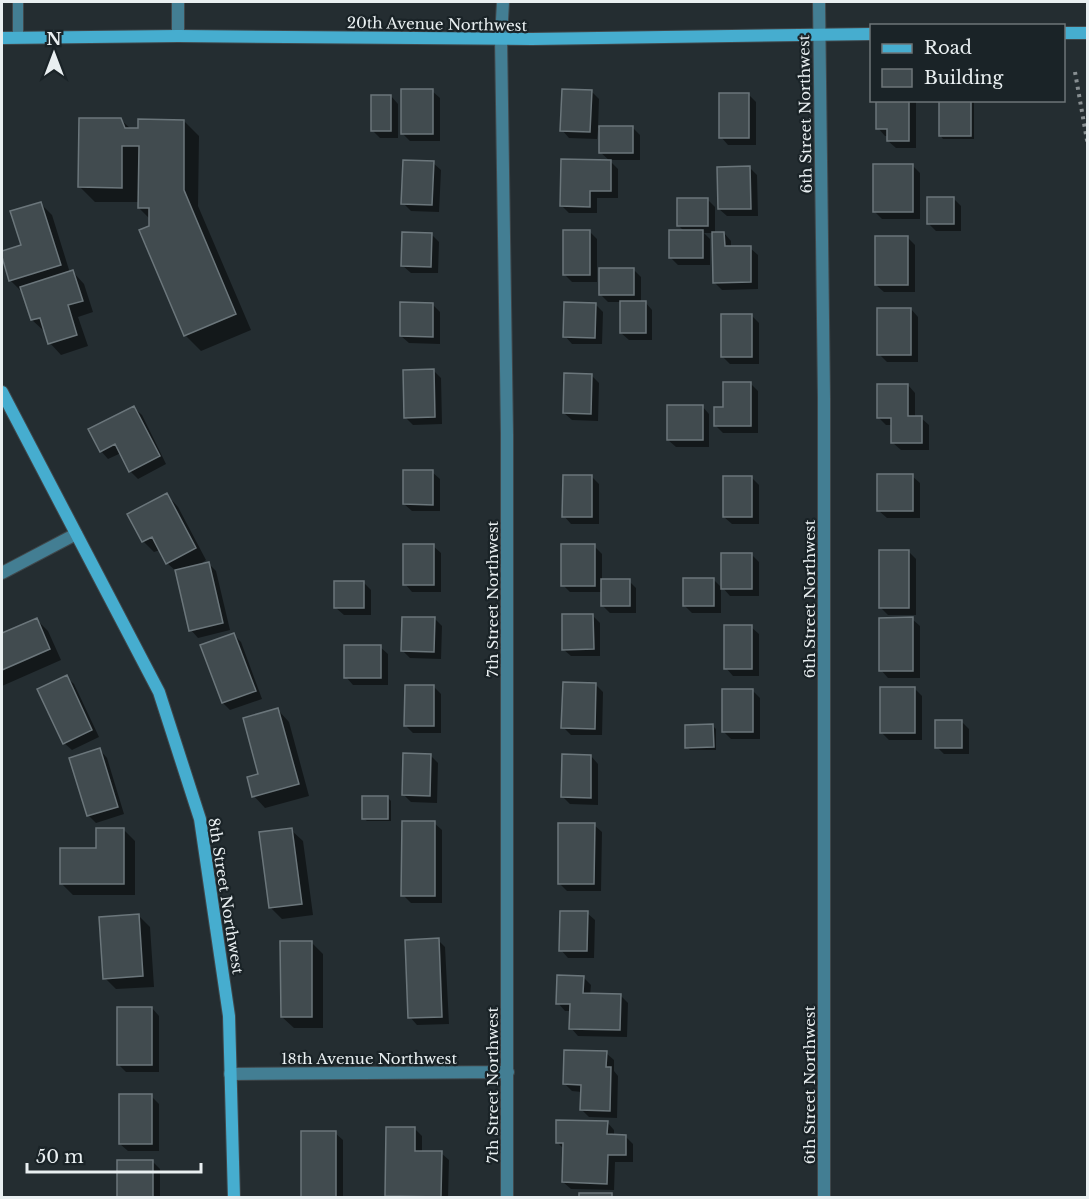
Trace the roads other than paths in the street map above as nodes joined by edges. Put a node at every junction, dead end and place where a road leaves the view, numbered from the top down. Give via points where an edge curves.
1 (18, 2) edge
2 (178, 2) edge
3 (503, 2) edge
4 (819, 2) edge
5 (1065, 33) edge
6 (1088, 33) edge
7 (819, 34) junction
8 (870, 34) edge
9 (178, 36) junction
10 (2, 38) edge
11 (18, 38) junction
12 (501, 38) junction
13 (2, 392) edge
14 (76, 534) junction
15 (2, 573) edge
16 (508, 1072) junction
17 (230, 1074) junction
18 (234, 1197) edge
19 (507, 1197) edge
20 (824, 1197) edge

1 - 11 lane
2 - 9 street
3 - 12 street, 7th Street Northwest
4 - 7 street, 6th Street Northwest
5 - 6 street
7 - 8 street, 20th Avenue Northwest
7 - 12 street, 20th Avenue Northwest
7 - 20 street, 6th Street Northwest via 824,398
9 - 11 street, 20th Avenue Northwest
9 - 12 street, 20th Avenue Northwest
10 - 11 street, 20th Avenue Northwest
12 - 16 street, 7th Street Northwest via 507,434
13 - 14 street, 8th Street Northwest
14 - 15 street
14 - 17 street, 8th Street Northwest via 159,692 200,819 229,1016
16 - 17 street, 18th Avenue Northwest
16 - 19 street, 7th Street Northwest
17 - 18 street, 8th Street Northwest

